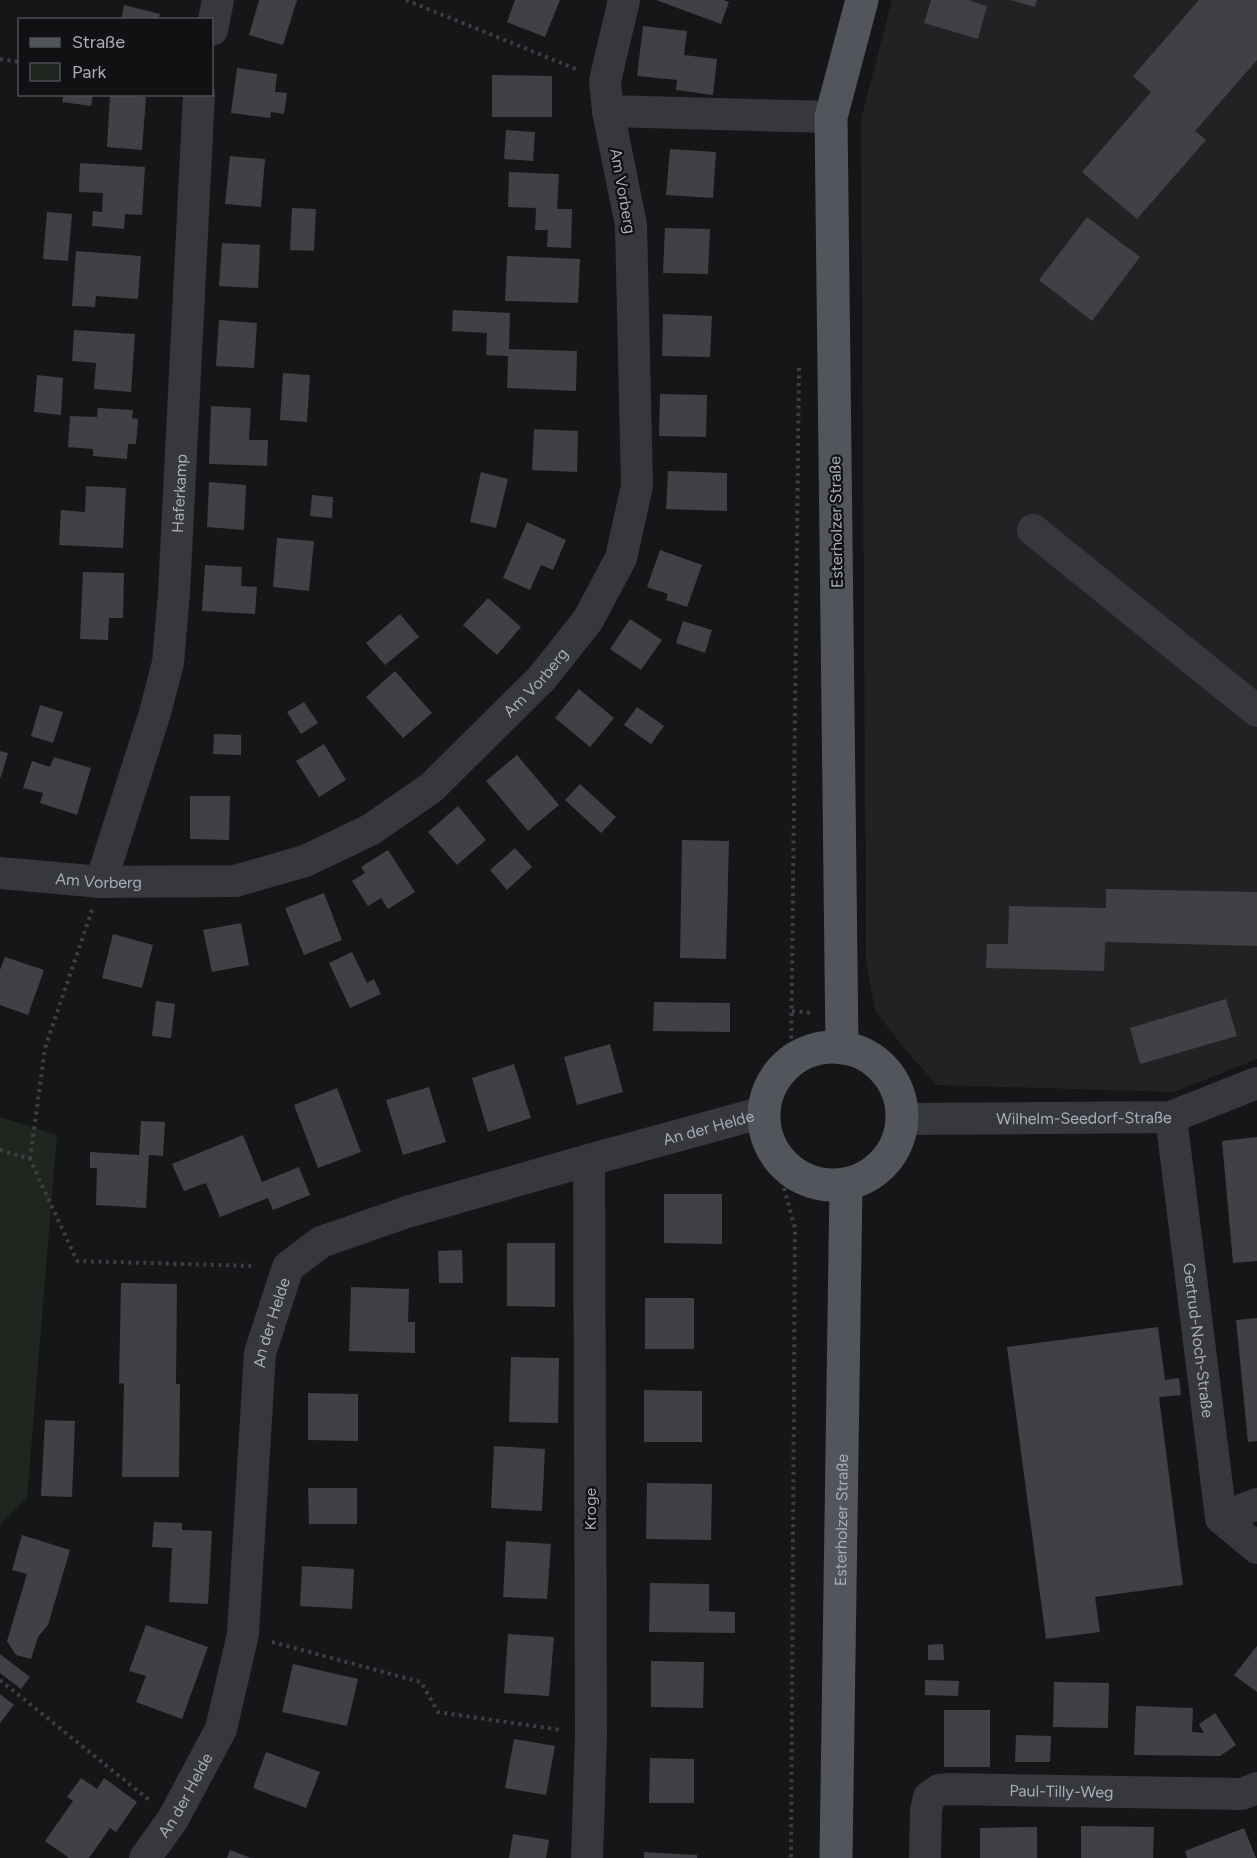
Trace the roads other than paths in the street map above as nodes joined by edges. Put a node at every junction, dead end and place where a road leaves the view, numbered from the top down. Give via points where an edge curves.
1 (218, 0) edge
2 (624, 0) edge
3 (862, 0) edge
4 (213, 25) edge
5 (199, 96) edge
6 (608, 111) junction
7 (831, 117) junction
8 (1033, 530) dead end
9 (1257, 711) edge
10 (0, 873) edge
11 (101, 882) junction
12 (842, 1048) junction
13 (1257, 1083) edge
14 (764, 1112) junction
15 (1171, 1117) junction
16 (902, 1119) junction
17 (589, 1160) junction
18 (846, 1184) junction
19 (1257, 1504) edge
20 (1221, 1518) junction
21 (1257, 1548) edge
22 (1257, 1788) edge
23 (145, 1858) edge
24 (587, 1858) edge
25 (836, 1858) edge
26 (925, 1858) edge

1 - 4 street
2 - 6 street, Am Vorberg via 605,81
3 - 7 main road, Esterholzer Straße
5 - 11 street, Haferkamp via 168,663
6 - 7 street
6 - 11 street, Am Vorberg via 631,225 637,486 621,558 588,620 542,678 431,788 370,830 305,861 235,881
7 - 12 main road, Esterholzer Straße
8 - 9 street
10 - 11 street, Am Vorberg
12 - 14 main road via 815,1049 791,1061 772,1084
12 - 16 main road via 862,1053 879,1064 900,1099
13 - 15 street, Wilhelm-Seedorf-Straße
14 - 17 street, An der Helde
14 - 18 main road via 766,1133 774,1152 788,1168 825,1185
15 - 16 street, Wilhelm-Seedorf-Straße
15 - 20 street, Gertrud-Noch-Straße
16 - 18 main road via 898,1142 886,1162 868,1176
17 - 23 street, An der Helde via 407,1212 321,1242 288,1267 260,1353 243,1634 221,1729 173,1819
17 - 24 street, Kroge via 591,1734
18 - 25 main road, Esterholzer Straße
19 - 20 street
20 - 21 street
22 - 26 street, Paul-Tilly-Weg via 1242,1794 939,1790 929,1797 926,1810

